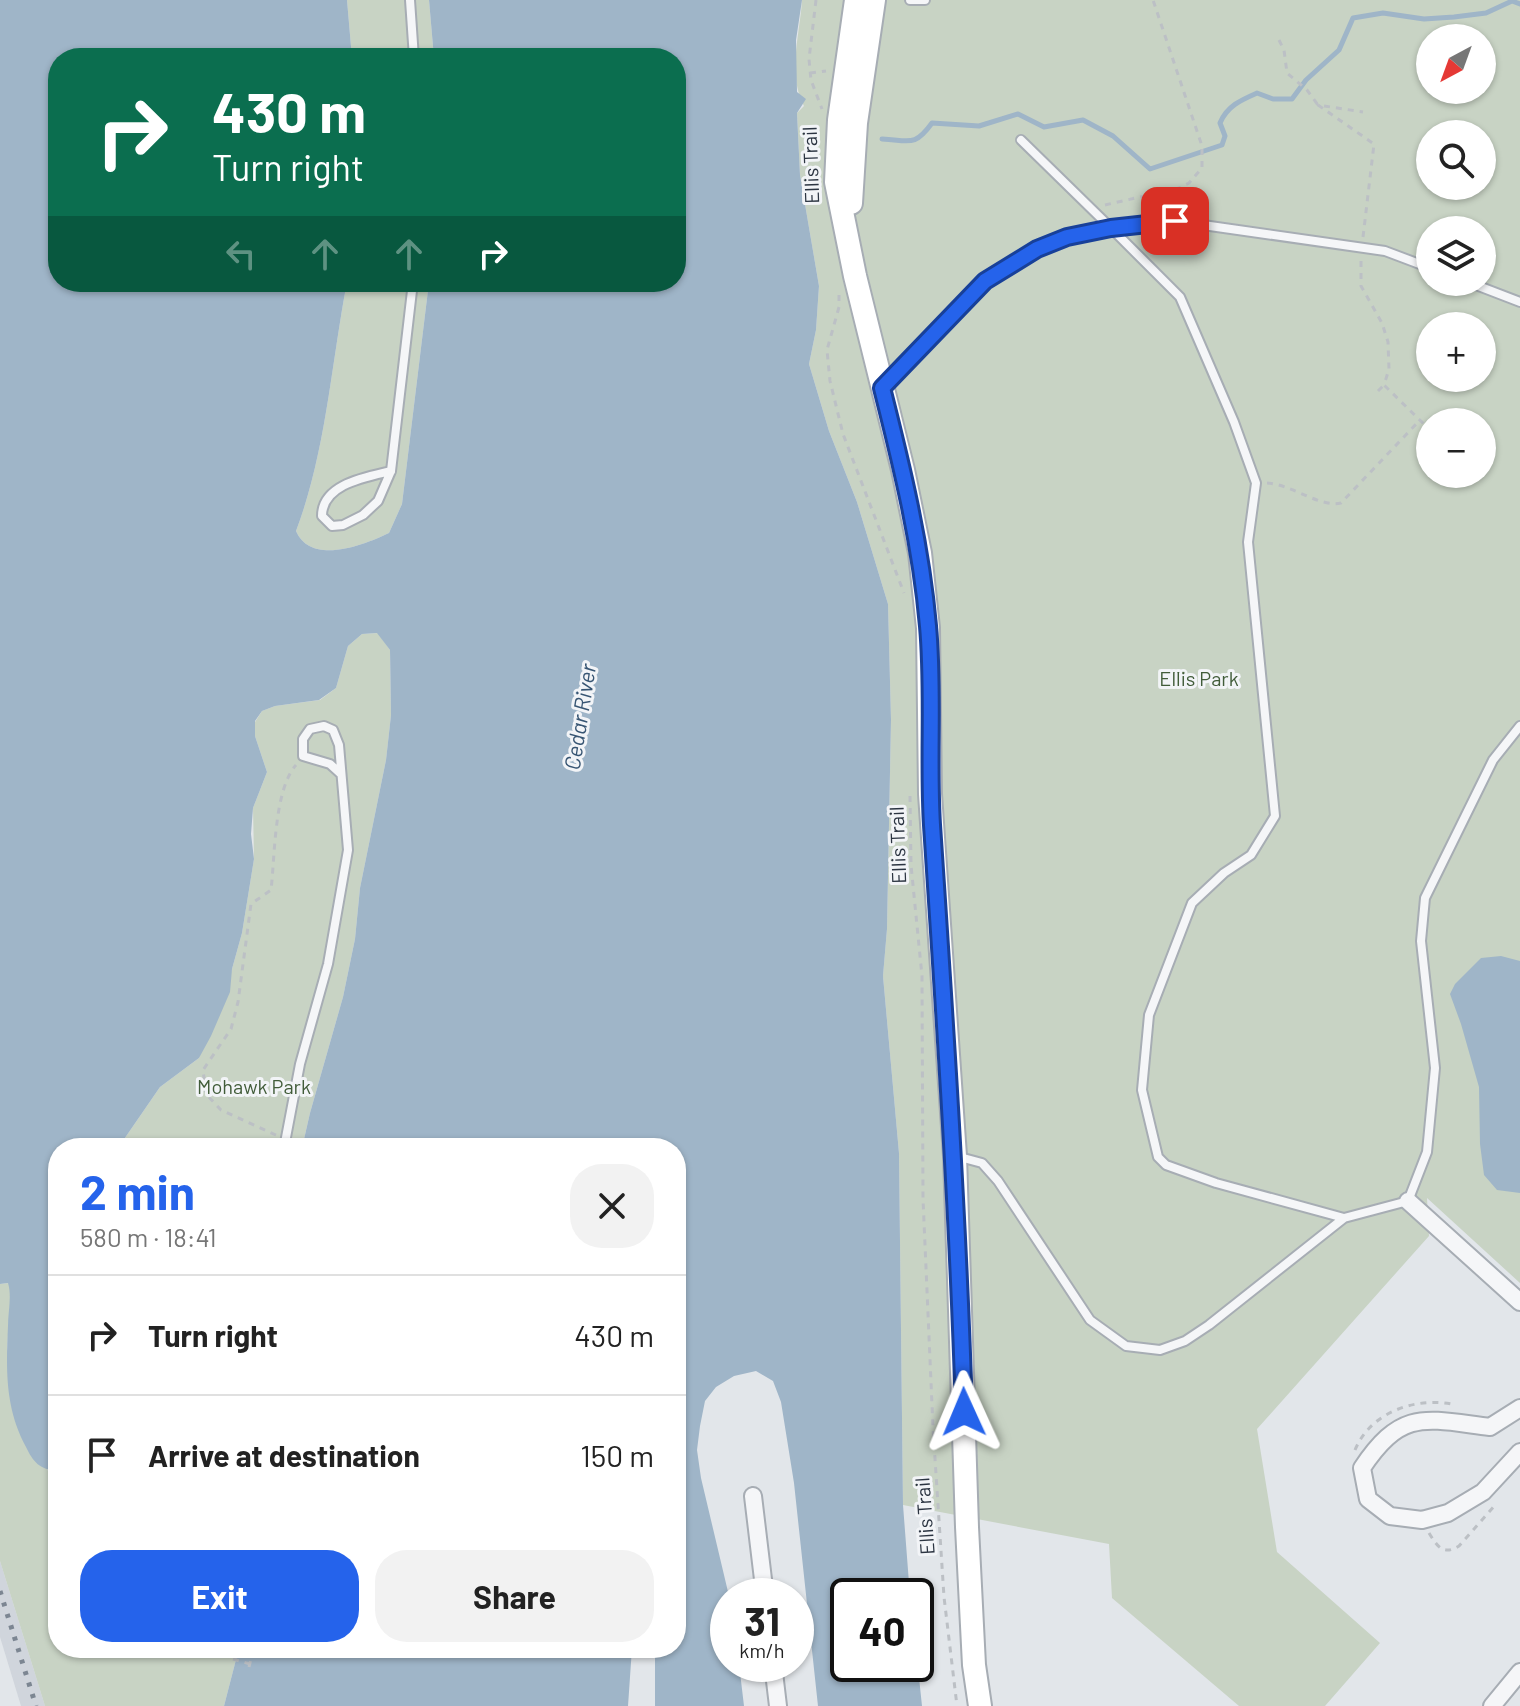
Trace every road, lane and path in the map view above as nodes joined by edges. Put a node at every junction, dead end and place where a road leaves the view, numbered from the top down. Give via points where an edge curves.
1 (410, 0) edge
2 (816, 0) edge
3 (856, 0) edge
4 (874, 0) edge
5 (910, 0) edge
6 (925, 0) edge
7 (1153, 0) edge
8 (1279, 40) dead end
9 (413, 48) edge
10 (833, 70) dead end
11 (810, 73) junction
12 (1318, 105) junction
13 (1363, 112) dead end
14 (823, 113) dead end
15 (1021, 140) dead end
16 (1091, 208) junction
17 (1111, 228) junction
18 (848, 240) junction
19 (1363, 248) junction
20 (1416, 263) edge
21 (839, 289) dead end
22 (412, 292) edge
23 (1496, 293) edge
24 (1520, 302) edge
25 (1384, 385) junction
26 (882, 388) junction
27 (1378, 391) dead end
28 (1416, 416) edge
29 (1416, 424) edge
30 (391, 471) junction
31 (1256, 483) junction
32 (905, 596) dead end
33 (1520, 726) edge
34 (303, 756) junction
35 (341, 774) junction
36 (910, 789) dead end
37 (274, 1138) edge
38 (286, 1138) edge
39 (955, 1156) junction
40 (1408, 1201) junction
41 (1344, 1218) junction
42 (1520, 1302) edge
43 (1467, 1408) dead end
44 (1520, 1408) edge
45 (1354, 1452) dead end
46 (1520, 1452) edge
47 (753, 1496) dead end
48 (1500, 1499) dead end
49 (1418, 1534) dead end
50 (763, 1578) edge
51 (233, 1659) dead end
52 (250, 1663) dead end
53 (1520, 1672) edge
54 (775, 1682) edge
55 (778, 1706) edge
56 (957, 1706) edge
57 (980, 1706) edge
58 (1492, 1706) edge

1 - 9 lane
2 - 11 path, Ellis Trail
3 - 18 street via 836,163
4 - 18 street via 852,152
5 - 6 lane
7 - 16 path via 1202,146 1202,168 1179,188
8 - 12 path via 1287,73
10 - 11 path
11 - 14 path, Ellis Trail
12 - 13 path
12 - 19 path via 1374,144
15 - 16 lane
16 - 17 lane
17 - 19 lane via 1175,221
17 - 26 lane via 1037,249 985,281
17 - 31 lane via 1180,297
18 - 26 street
19 - 20 lane
19 - 25 path via 1361,286 1388,342
21 - 32 path via 827,350 830,381 843,434
22 - 30 lane
23 - 24 lane
25 - 27 path
25 - 28 path
26 - 39 street via 920,553 928,628 930,794
29 - 31 path via 1341,503 1328,504 1282,484
30 - 30 lane via 378,501 363,515 332,526 322,516 322,505 352,481
31 - 41 lane via 1248,542 1275,816 1251,855 1192,903 1149,1015 1142,1090 1158,1157 1166,1165
33 - 40 lane via 1493,760 1425,898 1421,941 1435,1068 1427,1152
34 - 35 lane via 330,764
34 - 35 lane via 303,739 310,729 333,730
34 - 37 path via 288,773 271,890 251,904 231,1029 203,1070 206,1094 221,1110
35 - 38 lane via 348,850 339,911
36 - 56 path, Ellis Trail via 922,976 923,1199 933,1428
39 - 41 lane via 982,1163 1090,1320 1126,1346 1160,1350 1185,1341
39 - 57 street via 967,1527
40 - 41 lane
40 - 42 street
43 - 45 path via 1424,1402 1389,1413 1359,1439
44 - 46 street via 1490,1427 1429,1419 1404,1425 1379,1443 1362,1468 1368,1499 1390,1516 1422,1520 1448,1513 1483,1492
47 - 50 street
48 - 49 path via 1451,1551 1436,1545 1430,1533
51 - 52 path
53 - 58 street
54 - 55 street

